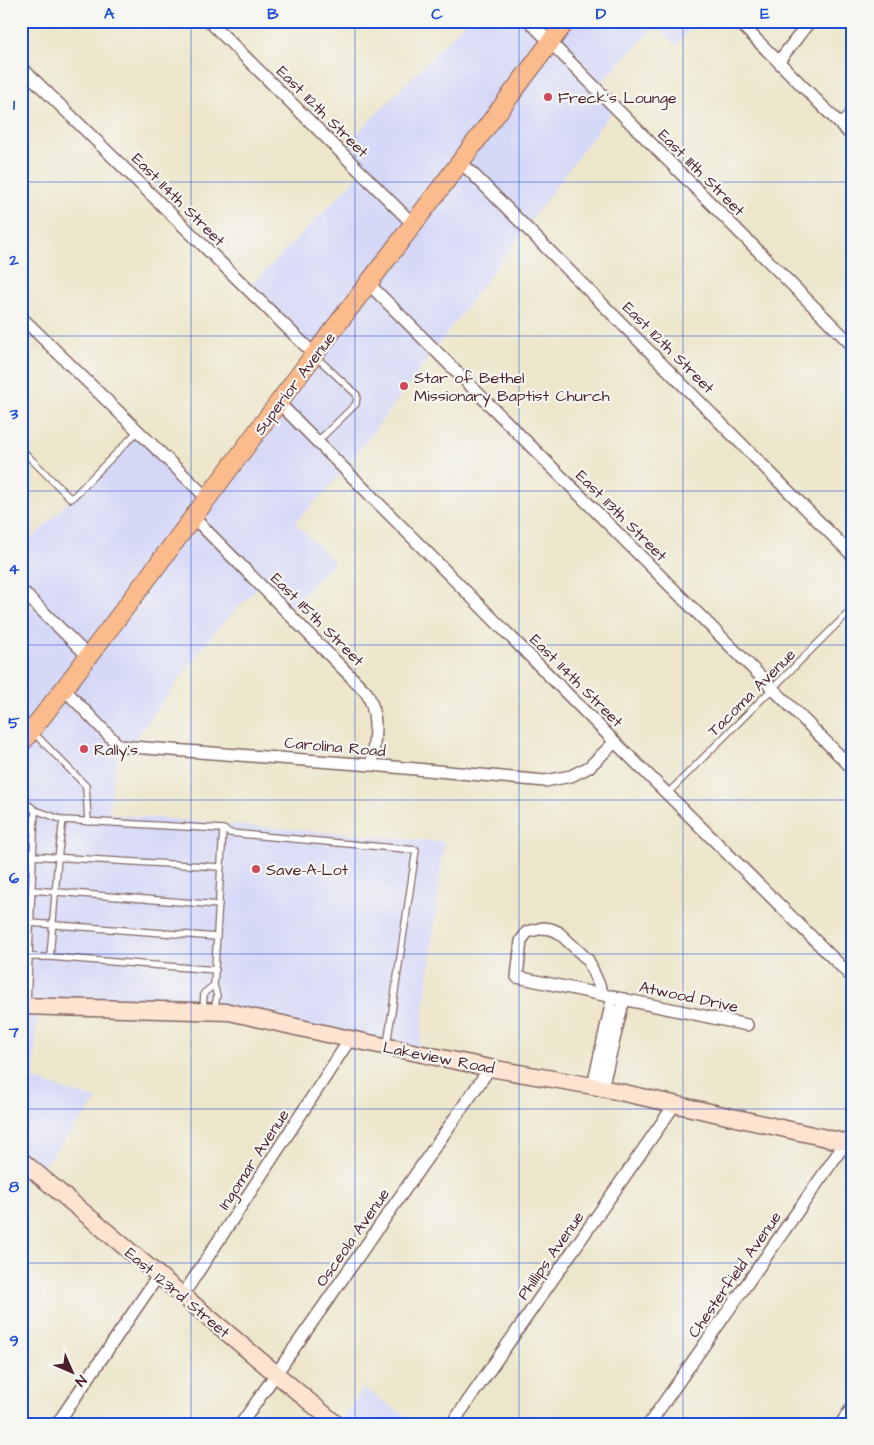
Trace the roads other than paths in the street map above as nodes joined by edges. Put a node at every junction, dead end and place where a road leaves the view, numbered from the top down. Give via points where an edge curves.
1 (209, 21) edge
2 (529, 21) edge
3 (566, 21) edge
4 (673, 21) edge
5 (738, 21) edge
6 (810, 21) edge
7 (668, 26) dead end
8 (551, 42) junction
9 (779, 62) junction
10 (21, 66) edge
11 (853, 106) edge
12 (840, 123) junction
13 (853, 137) edge
14 (461, 162) junction
15 (413, 224) junction
16 (369, 284) junction
17 (21, 317) edge
18 (853, 346) edge
19 (315, 355) junction
20 (279, 403) junction
21 (138, 432) junction
22 (317, 442) junction
23 (21, 449) edge
24 (207, 498) junction
25 (193, 517) junction
26 (853, 556) edge
27 (21, 590) edge
28 (853, 608) edge
29 (88, 656) junction
30 (64, 689) junction
31 (773, 689) junction
32 (26, 737) edge
33 (614, 742) junction
34 (372, 765) junction
35 (853, 769) edge
36 (667, 794) junction
37 (21, 799) edge
38 (30, 806) junction
39 (35, 810) junction
40 (21, 814) edge
41 (63, 820) junction
42 (88, 822) junction
43 (223, 829) junction
44 (21, 852) edge
45 (33, 855) junction
46 (58, 858) junction
47 (221, 867) junction
48 (32, 890) junction
49 (55, 891) junction
50 (21, 904) edge
51 (31, 905) junction
52 (219, 905) junction
53 (30, 923) junction
54 (52, 924) junction
55 (217, 937) junction
56 (21, 954) edge
57 (29, 956) junction
58 (50, 957) junction
59 (216, 970) junction
60 (853, 978) edge
61 (214, 985) junction
62 (613, 996) junction
63 (24, 1006) edge
64 (208, 1011) junction
65 (747, 1025) dead end
66 (350, 1040) junction
67 (387, 1047) junction
68 (490, 1068) junction
69 (598, 1087) junction
70 (674, 1104) junction
71 (849, 1143) edge
72 (21, 1160) edge
73 (158, 1276) junction
74 (183, 1295) junction
75 (276, 1374) junction
76 (853, 1406) edge
77 (57, 1424) edge
78 (241, 1424) edge
79 (336, 1424) edge
80 (452, 1424) edge
81 (649, 1424) edge
82 (841, 1424) edge

1 - 15 street, East 112th Street
2 - 8 street, East 111th Street
3 - 8 main road, Superior Avenue
4 - 7 lane
5 - 9 street
6 - 9 street
8 - 14 main road, Superior Avenue
8 - 18 street, East 111th Street
9 - 12 street
10 - 19 street, East 114th Street
11 - 12 lane
12 - 13 street
14 - 15 main road, Superior Avenue
14 - 26 street, East 112th Street
15 - 16 main road, Superior Avenue
16 - 19 main road, Superior Avenue
16 - 31 street, East 113th Street
17 - 21 street
19 - 20 main road, Superior Avenue
19 - 22 lane via 357,395 356,404
20 - 22 street, East 114th Street
20 - 24 main road, Superior Avenue
21 - 23 lane via 71,498
21 - 24 street
22 - 33 street, East 114th Street
24 - 25 main road, Superior Avenue
25 - 29 main road, Superior Avenue
25 - 34 street, East 115th Street via 366,692 376,718
27 - 29 street
28 - 31 lane, Tacoma Avenue
29 - 30 main road, Superior Avenue
30 - 32 main road, Superior Avenue
30 - 34 street, Carolina Road via 119,746
31 - 35 street, East 113th Street
31 - 36 lane, Tacoma Avenue
32 - 42 lane via 86,786
33 - 34 street, Carolina Road via 589,767 571,776 545,781
33 - 36 street, East 114th Street
36 - 60 street, East 114th Street
37 - 38 lane
38 - 39 lane
38 - 40 lane
39 - 41 lane
39 - 45 lane
41 - 42 lane
41 - 46 lane
42 - 43 lane
43 - 47 lane
43 - 67 lane via 230,833 416,850
44 - 45 lane
45 - 46 lane
45 - 48 lane
46 - 47 lane
46 - 49 lane
47 - 52 lane
48 - 49 lane
48 - 51 lane
49 - 52 lane
49 - 54 lane
50 - 51 lane
51 - 53 lane
52 - 55 lane
53 - 54 lane
53 - 57 lane
54 - 55 lane
54 - 58 lane
55 - 59 lane
56 - 57 lane
57 - 58 lane
57 - 63 lane
58 - 59 lane
59 - 61 lane
61 - 64 lane via 217,996
61 - 64 lane via 204,993
62 - 62 street, Atwood Drive via 517,977 521,941 527,932 543,928 558,932 588,960
62 - 65 street, Atwood Drive
62 - 69 street, Atwood Drive
63 - 64 street, Lakeview Road
64 - 66 street, Lakeview Road via 229,1012
66 - 67 street, Lakeview Road
66 - 74 street, Ingomar Avenue
67 - 68 street, Lakeview Road
68 - 69 street, Lakeview Road
68 - 75 street, Osceola Avenue
69 - 70 street, Lakeview Road
70 - 71 street, Lakeview Road
70 - 80 street, Phillips Avenue
71 - 81 street, Chesterfield Avenue
72 - 73 street, East 123rd Street
73 - 74 street, East 123rd Street
73 - 77 street
74 - 75 street, East 123rd Street
75 - 78 street, Osceola Avenue
75 - 79 street, East 123rd Street
76 - 82 street

